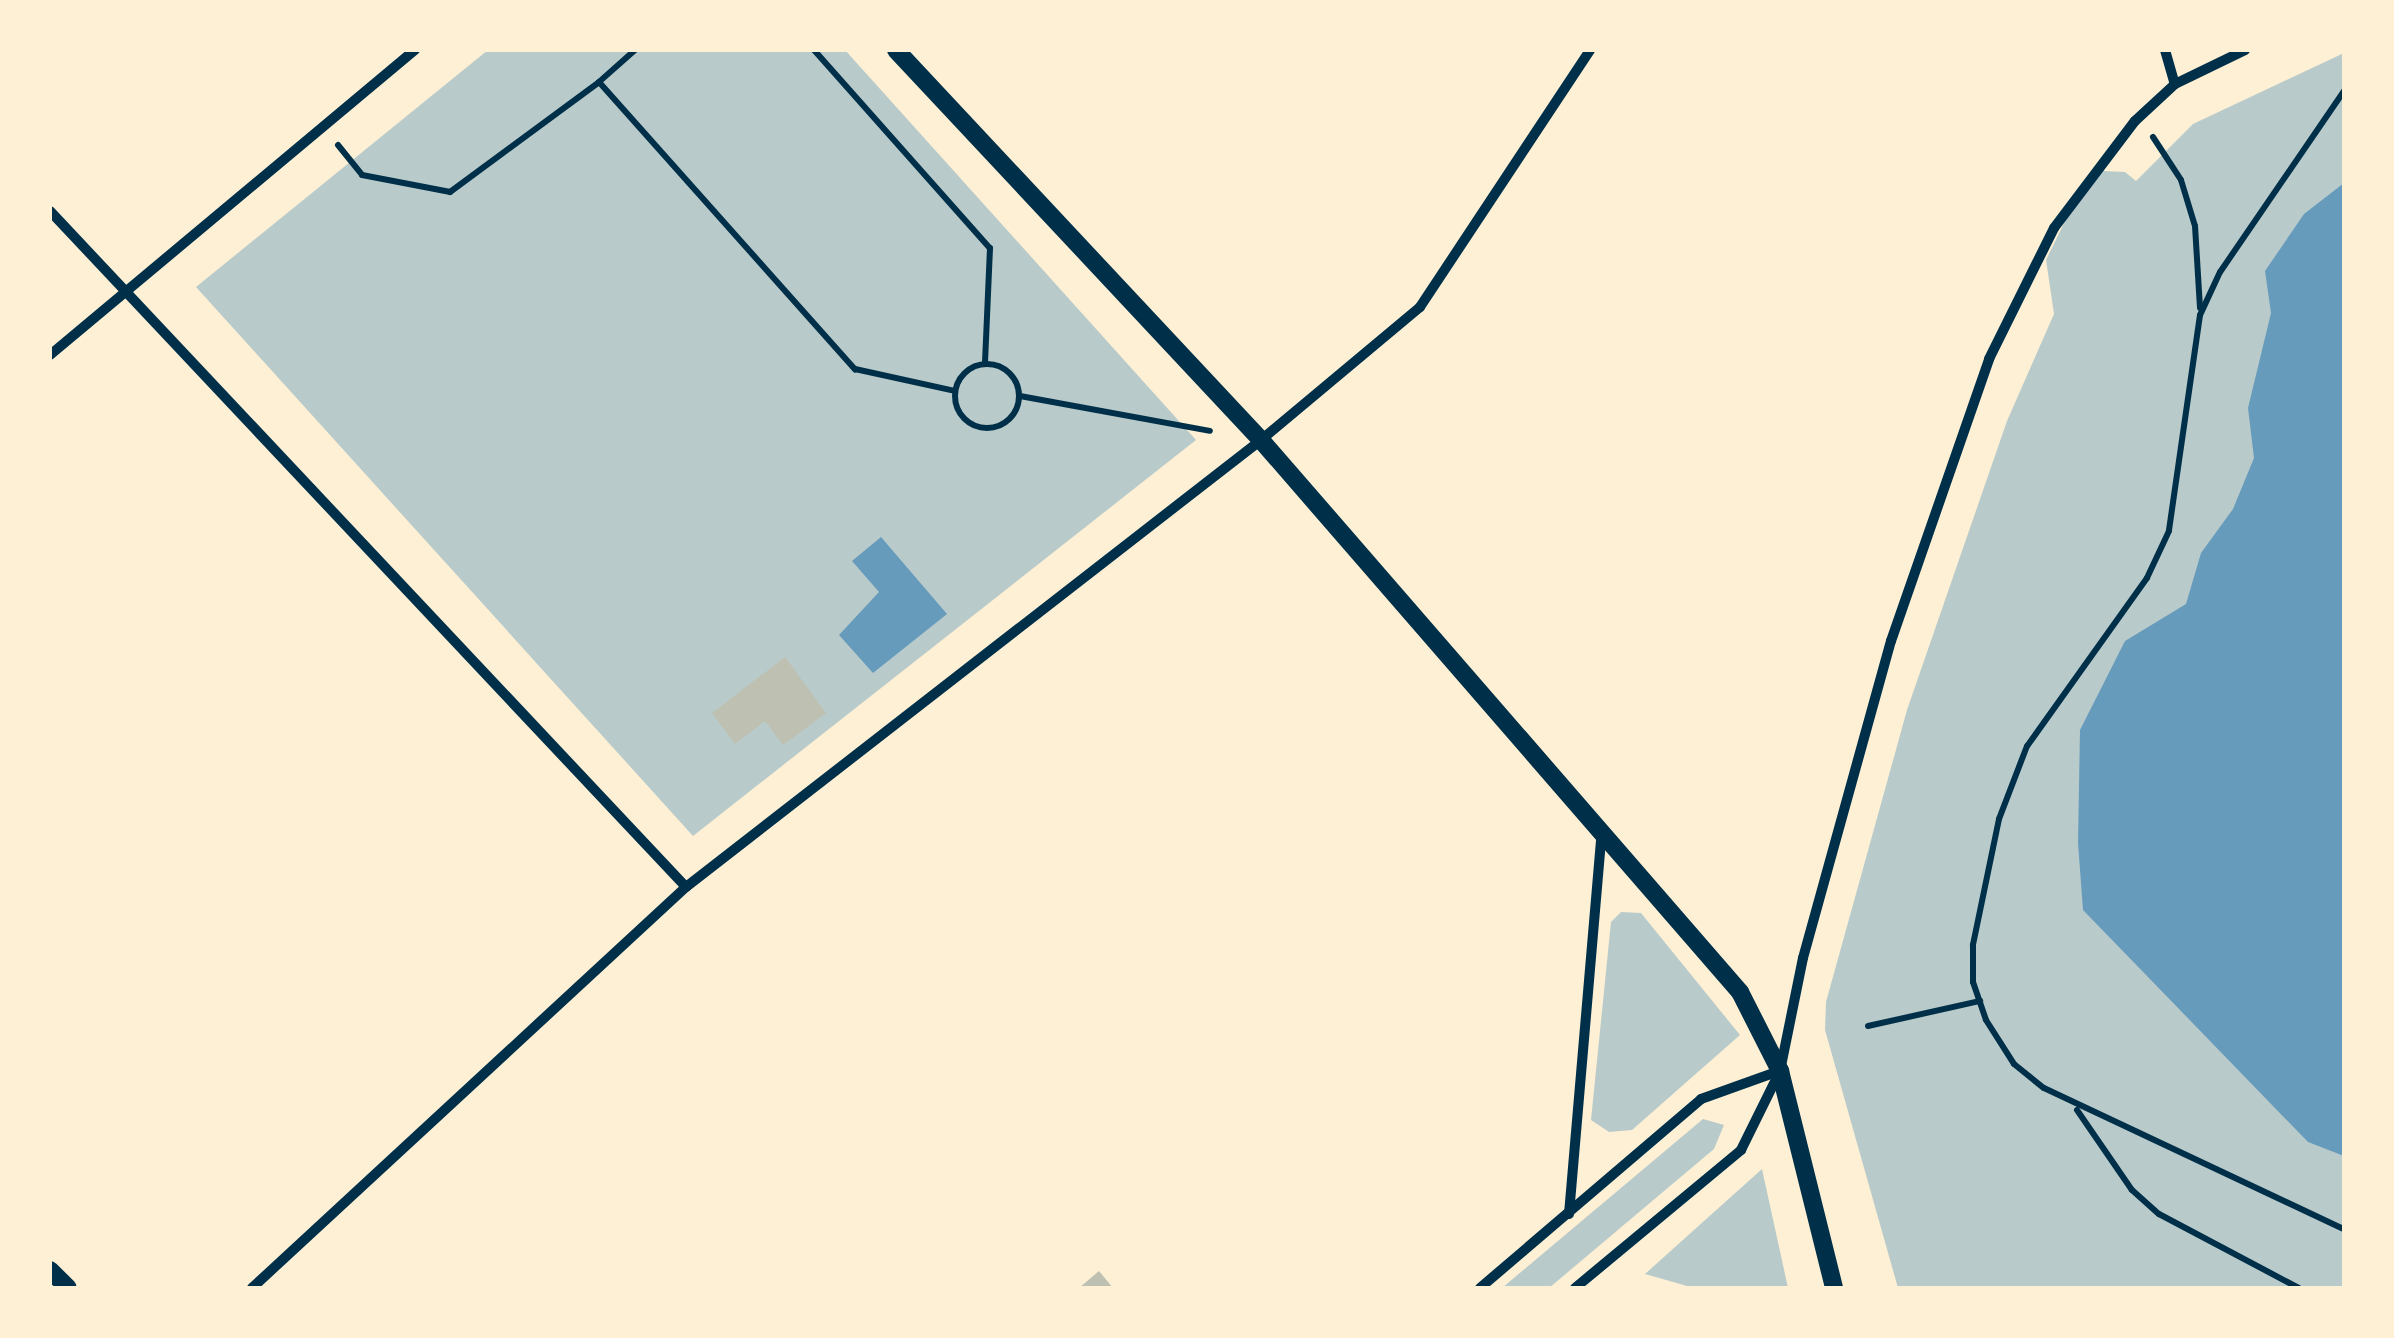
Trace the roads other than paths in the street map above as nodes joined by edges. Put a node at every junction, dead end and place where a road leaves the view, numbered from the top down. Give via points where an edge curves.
1 (414, 50) edge
2 (896, 50) edge
3 (1590, 50) edge
4 (2166, 50) edge
5 (2245, 50) edge
6 (2175, 84) junction
7 (50, 211) edge
8 (128, 292) junction
9 (50, 354) edge
10 (1261, 440) junction
11 (1601, 836) junction
12 (686, 886) junction
13 (1780, 1070) junction
14 (1570, 1214) junction
15 (50, 1270) edge
16 (68, 1288) edge
17 (252, 1288) edge
18 (1480, 1288) edge
19 (1575, 1288) edge
20 (1834, 1288) edge

1 - 8 street
2 - 10 street
3 - 10 street via 1420,307
4 - 6 street
5 - 6 street
6 - 13 street via 2088,174 1989,359 1850,780
7 - 8 street
8 - 9 street
8 - 12 street
10 - 11 street
10 - 12 street
11 - 13 street via 1740,992
11 - 14 street
12 - 17 street
13 - 14 street via 1702,1099
13 - 19 street via 1741,1150
13 - 20 street
14 - 18 street
15 - 16 street

